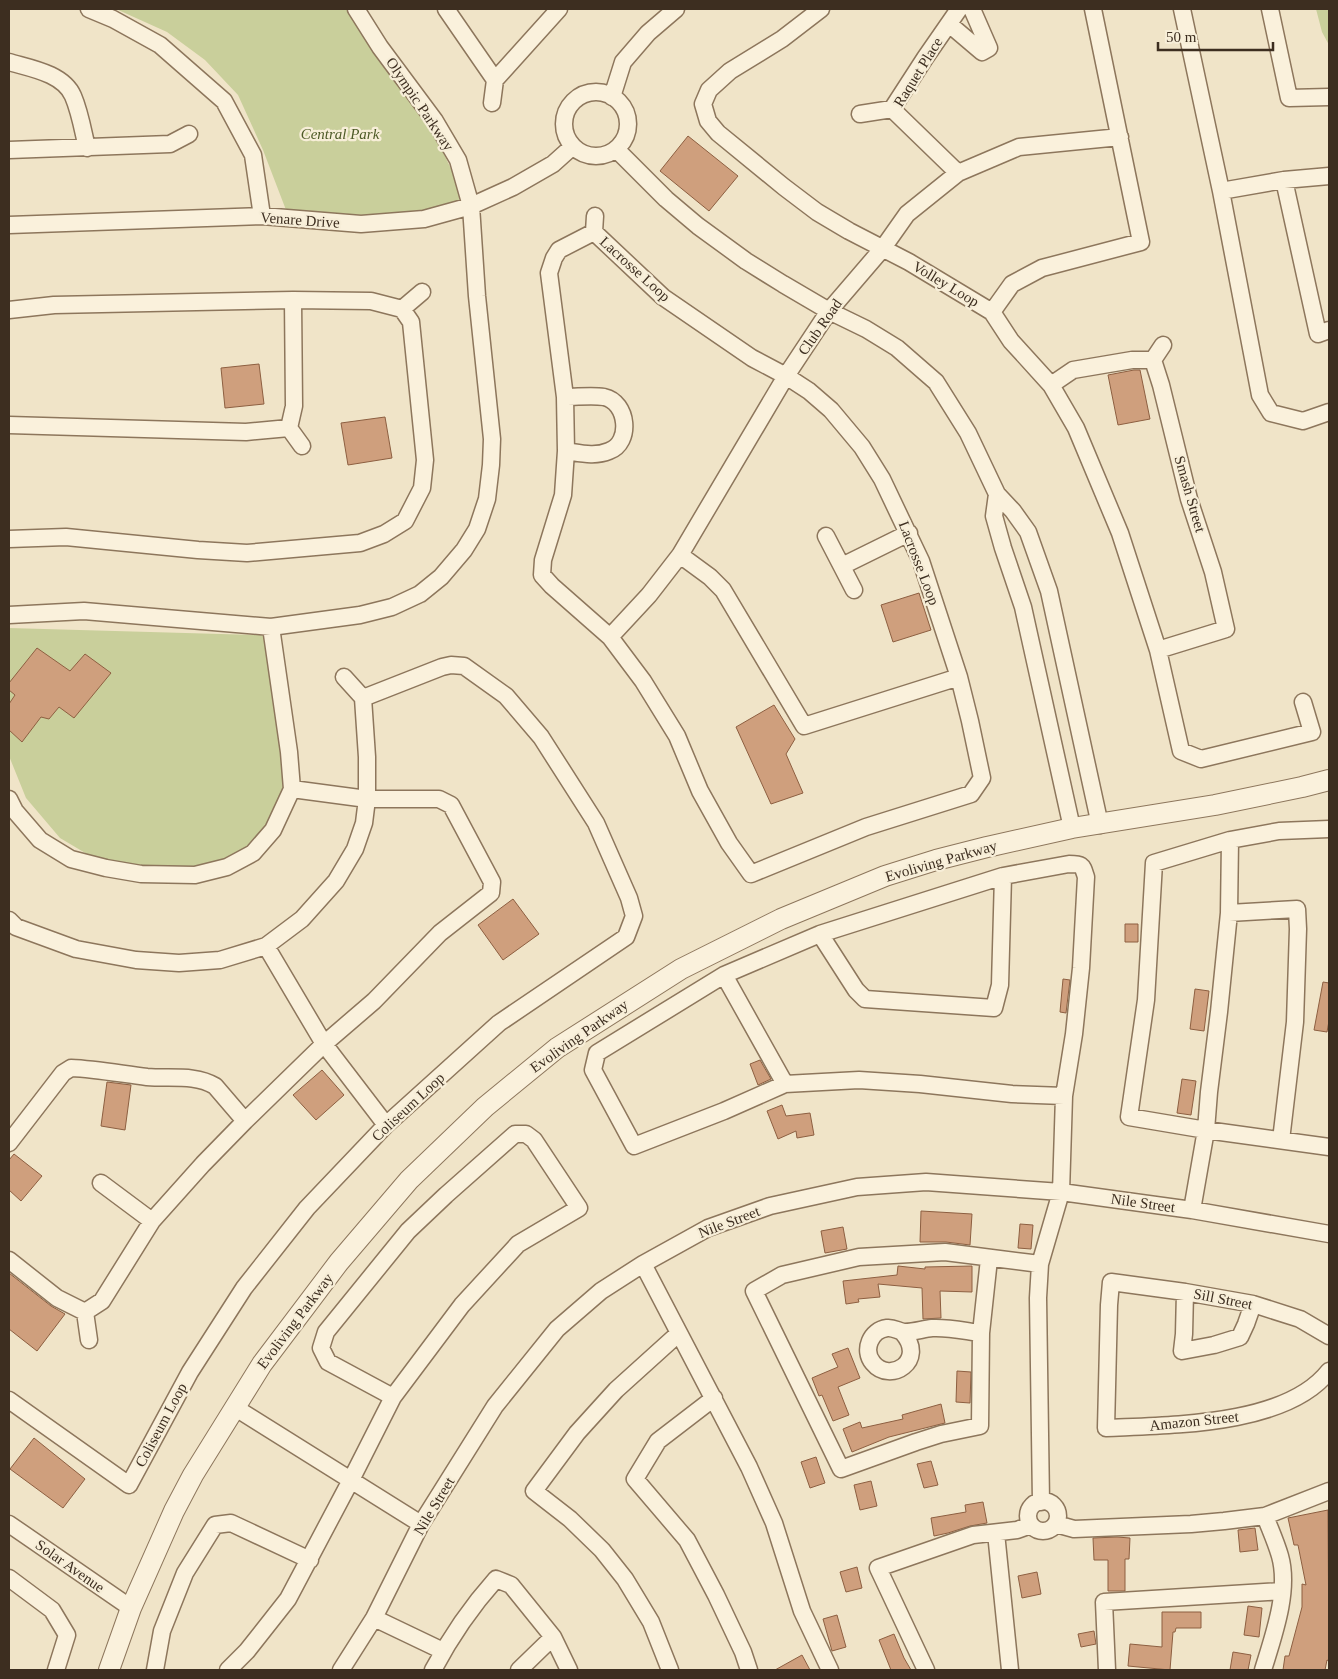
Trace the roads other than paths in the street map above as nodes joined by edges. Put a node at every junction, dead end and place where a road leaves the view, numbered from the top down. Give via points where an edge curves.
1 (89, 9) edge
2 (356, 9) edge
3 (446, 9) edge
4 (559, 9) edge
5 (676, 9) edge
6 (821, 9) edge
7 (959, 9) edge
8 (972, 9) edge
9 (1094, 9) edge
10 (1182, 9) edge
11 (1270, 9) edge
12 (949, 24) junction
13 (9, 62) edge
14 (495, 80) junction
15 (612, 97) junction
16 (1329, 97) edge
17 (492, 103) dead end
18 (892, 109) junction
19 (860, 114) dead end
20 (189, 134) dead end
21 (1120, 137) junction
22 (572, 146) junction
23 (87, 148) junction
24 (616, 149) junction
25 (9, 150) edge
26 (958, 173) junction
27 (1329, 176) edge
28 (1284, 180) junction
29 (1221, 191) junction
30 (471, 206) junction
31 (262, 216) junction
32 (9, 225) edge
33 (884, 248) junction
34 (422, 292) dead end
35 (293, 300) junction
36 (402, 308) junction
37 (9, 310) edge
38 (829, 311) junction
39 (992, 312) junction
40 (1329, 330) edge
41 (1163, 345) dead end
42 (1153, 360) junction
43 (786, 376) junction
44 (1051, 385) junction
45 (565, 397) junction
46 (1329, 412) edge
47 (9, 425) edge
48 (288, 428) junction
49 (302, 446) dead end
50 (566, 451) junction
51 (997, 494) junction
52 (909, 533) junction
53 (826, 536) dead end
54 (9, 539) edge
55 (680, 555) junction
56 (842, 566) junction
57 (854, 590) dead end
58 (9, 615) edge
59 (271, 626) junction
60 (610, 637) junction
61 (1158, 650) junction
62 (344, 676) dead end
63 (959, 677) junction
64 (1070, 681) junction
65 (1042, 687) junction
66 (363, 698) junction
67 (1303, 702) dead end
68 (1329, 780) edge
69 (292, 788) junction
70 (1094, 795) junction
71 (9, 799) edge
72 (367, 799) junction
73 (1066, 802) junction
74 (1100, 825) junction
75 (1072, 828) junction
76 (1329, 829) edge
77 (1230, 840) junction
78 (1003, 876) junction
79 (1229, 913) junction
80 (11, 928) edge
81 (820, 934) junction
82 (266, 946) junction
83 (724, 976) junction
84 (324, 1044) junction
85 (785, 1084) junction
86 (1064, 1096) junction
87 (245, 1121) junction
88 (386, 1125) junction
89 (1206, 1130) junction
90 (1281, 1140) junction
91 (9, 1143) edge
92 (1329, 1147) edge
93 (101, 1183) dead end
94 (1061, 1192) junction
95 (1192, 1210) junction
96 (152, 1222) junction
97 (1329, 1234) edge
98 (989, 1259) junction
99 (9, 1260) edge
100 (643, 1264) junction
101 (1040, 1264) junction
102 (1184, 1292) junction
103 (1253, 1304) junction
104 (85, 1312) junction
105 (903, 1333) dead end
106 (981, 1333) junction
107 (678, 1334) junction
108 (1329, 1336) edge
109 (89, 1340) dead end
110 (1329, 1371) edge
111 (393, 1397) junction
112 (714, 1398) junction
113 (9, 1400) edge
114 (234, 1407) junction
115 (1106, 1428) joint
116 (351, 1480) junction
117 (1329, 1491) edge
118 (1040, 1502) junction
119 (1265, 1516) junction
120 (9, 1524) edge
121 (422, 1524) junction
122 (1056, 1524) junction
123 (1031, 1525) junction
124 (996, 1533) junction
125 (310, 1560) junction
126 (9, 1578) edge
127 (1282, 1591) junction
128 (131, 1608) junction
129 (374, 1618) junction
130 (553, 1637) junction
131 (443, 1651) junction
132 (56, 1670) edge
133 (109, 1670) edge
134 (155, 1670) edge
135 (228, 1670) edge
136 (341, 1670) edge
137 (433, 1670) edge
138 (519, 1670) edge
139 (569, 1670) edge
140 (670, 1670) edge
141 (749, 1670) edge
142 (830, 1670) edge
143 (926, 1670) edge
144 (1010, 1670) edge
145 (1107, 1670) edge
146 (1263, 1670) edge

1 - 31 street via 160,45 224,101 253,155
2 - 30 street, Olympic Parkway via 435,121 458,160
3 - 14 street
4 - 14 street
5 - 15 street via 648,33 623,62
6 - 33 street, Volley Loop via 782,39 730,71 709,90 703,104 708,121 718,133 784,187 817,212
7 - 12 street, Raquet Place
8 - 12 street via 989,48 982,52
9 - 21 street, Volley Loop
10 - 29 street
11 - 16 street via 1289,98
12 - 18 street, Raquet Place
13 - 23 street via 48,74 64,84 72,94
14 - 17 street
15 - 22 street via 603,93 583,95 568,108 566,132
15 - 24 street via 620,104 628,122 623,142
18 - 19 street
18 - 26 street, Raquet Place
20 - 23 street via 170,144
21 - 26 street, Club Road via 1019,147
21 - 39 street, Volley Loop via 1143,248 1042,268 1012,284
22 - 24 street via 580,152 598,156
22 - 30 street, Venare Drive via 553,164
23 - 25 street
24 - 38 street via 698,226 746,261
26 - 33 street, Club Road via 907,214
27 - 28 street
28 - 29 street
28 - 40 street via 1318,334
29 - 46 street via 1260,395 1270,414 1282,417 1303,421
30 - 31 street, Venare Drive via 424,219 361,224
30 - 59 street, Olympic Parkway via 492,439 487,499 476,528 464,550 441,577 420,594 392,608 360,616
31 - 32 street, Venare Drive
33 - 38 street, Club Road
33 - 39 street, Volley Loop
34 - 36 street
35 - 36 street via 371,301
35 - 37 street
35 - 48 street via 294,406
36 - 54 street via 411,322 425,460 422,488 405,521 384,534 360,543 247,552 66,537
38 - 43 street, Club Road
38 - 51 street via 897,348 936,382 968,433
39 - 44 street via 1011,341
41 - 42 street
42 - 44 street via 1132,360 1073,370
42 - 61 street, Smash Street via 1189,499 1231,634
43 - 45 street, Lacrosse Loop via 752,358 663,297 594,224 559,250 549,272
43 - 52 street, Lacrosse Loop via 831,410 862,447 882,478
43 - 55 street, Club Road
44 - 61 street via 1076,428 1120,532
45 - 50 street, Lacrosse Loop
45 - 50 street via 606,398 620,407 625,423 622,439 610,451 594,455
47 - 48 street via 246,432
48 - 49 street
50 - 60 street, Lacrosse Loop via 563,495 543,560 542,575
51 - 64 street via 1028,532 1049,591
51 - 65 street via 994,516 1023,607
52 - 56 street
52 - 63 street, Lacrosse Loop
53 - 56 street
55 - 60 street, Club Road via 649,596
55 - 63 street via 723,590 804,726
56 - 57 street
58 - 59 street, Olympic Parkway via 84,611
59 - 69 street
60 - 63 street, Lacrosse Loop via 677,736 705,800 751,874 866,827 971,794 982,778
61 - 67 street via 1180,751 1188,755 1201,759 1312,732
62 - 66 street
64 - 65 street
64 - 70 street
65 - 73 street
66 - 72 street via 368,758
66 - 88 street, Coliseum Loop via 451,665 464,666 506,696 541,737 596,823 634,916 626,937 499,1023
68 - 74 street, Evoliving Parkway
69 - 71 street via 273,830 253,853 227,867 195,875 141,874 71,860 40,840
69 - 72 street
70 - 73 street
70 - 74 street
72 - 82 street via 364,823 355,849 336,881 302,919
72 - 84 street via 439,798 451,805 492,882 491,893 440,933 374,1001
73 - 75 street
74 - 75 street, Evoliving Parkway
75 - 114 street, Evoliving Parkway via 936,860 885,876 781,918 682,969 557,1048 485,1108 410,1180 300,1312
76 - 77 street via 1279,831
77 - 79 street
77 - 89 street via 1154,863 1146,1000 1129,1117
78 - 81 street
78 - 81 street via 1000,985 994,1008 865,998 856,990
78 - 86 street via 1080,864 1086,877 1081,968
79 - 89 street
79 - 90 street via 1296,909 1295,1022
80 - 82 street via 76,949 136,960 179,963 220,960
81 - 83 street
82 - 84 street
83 - 85 street
83 - 85 street via 597,1053 593,1070 634,1146
84 - 87 street
84 - 88 street
85 - 86 street via 859,1080
86 - 94 street
87 - 91 street via 215,1086 197,1079 71,1068 63,1073
87 - 96 street
88 - 113 street, Coliseum Loop via 307,1208 244,1288 190,1372 128,1485
89 - 90 street
89 - 95 street
90 - 92 street
93 - 96 street
94 - 95 street, Nile Street
94 - 100 street, Nile Street via 926,1182 857,1187 770,1206 708,1228
94 - 101 street
95 - 97 street, Nile Street
96 - 104 street via 102,1301
98 - 101 street
98 - 106 street
98 - 106 street via 945,1252 859,1257 782,1275 754,1291 841,1469 941,1434 980,1426
99 - 104 street via 57,1298
100 - 107 street
100 - 121 street, Nile Street via 601,1291 557,1329 495,1406
101 - 118 street
102 - 103 street, Sill Street
102 - 103 street via 1182,1351 1240,1336
102 - 115 street, Sill Street via 1111,1282
103 - 108 street, Sill Street via 1300,1319
104 - 109 street
105 - 106 street via 932,1328
107 - 112 street
107 - 140 street via 616,1390 577,1432 534,1491 570,1519 602,1550 624,1578 652,1622
110 - 115 street, Amazon Street via 1311,1388 1289,1401 1241,1417 1198,1424
111 - 111 street via 462,1305 518,1244 580,1208 534,1140 526,1134 515,1134 408,1231 326,1332 321,1348 328,1362
111 - 116 street
112 - 141 street via 658,1441 635,1479 687,1540 720,1603
112 - 142 street via 774,1523 802,1611
114 - 116 street
114 - 128 street, Evoliving Parkway via 193,1475
116 - 121 street
116 - 125 street
117 - 119 street
118 - 122 street via 1049,1502 1056,1508
118 - 123 street via 1029,1510
119 - 122 street via 1191,1524 1074,1529
119 - 127 street via 1281,1557
120 - 128 street, Solar Avenue
121 - 129 street, Nile Street
122 - 123 street via 1044,1531
123 - 124 street
124 - 143 street via 974,1535 878,1568
124 - 144 street
125 - 134 street via 231,1523 215,1524 185,1573 162,1631
125 - 135 street via 288,1599
126 - 132 street via 52,1610 67,1635
127 - 145 street via 1104,1602
127 - 146 street via 1280,1615
128 - 133 street, Evoliving Parkway
129 - 131 street
129 - 136 street, Nile Street
130 - 131 street via 511,1585 496,1579 478,1599
130 - 138 street
130 - 139 street
131 - 137 street

